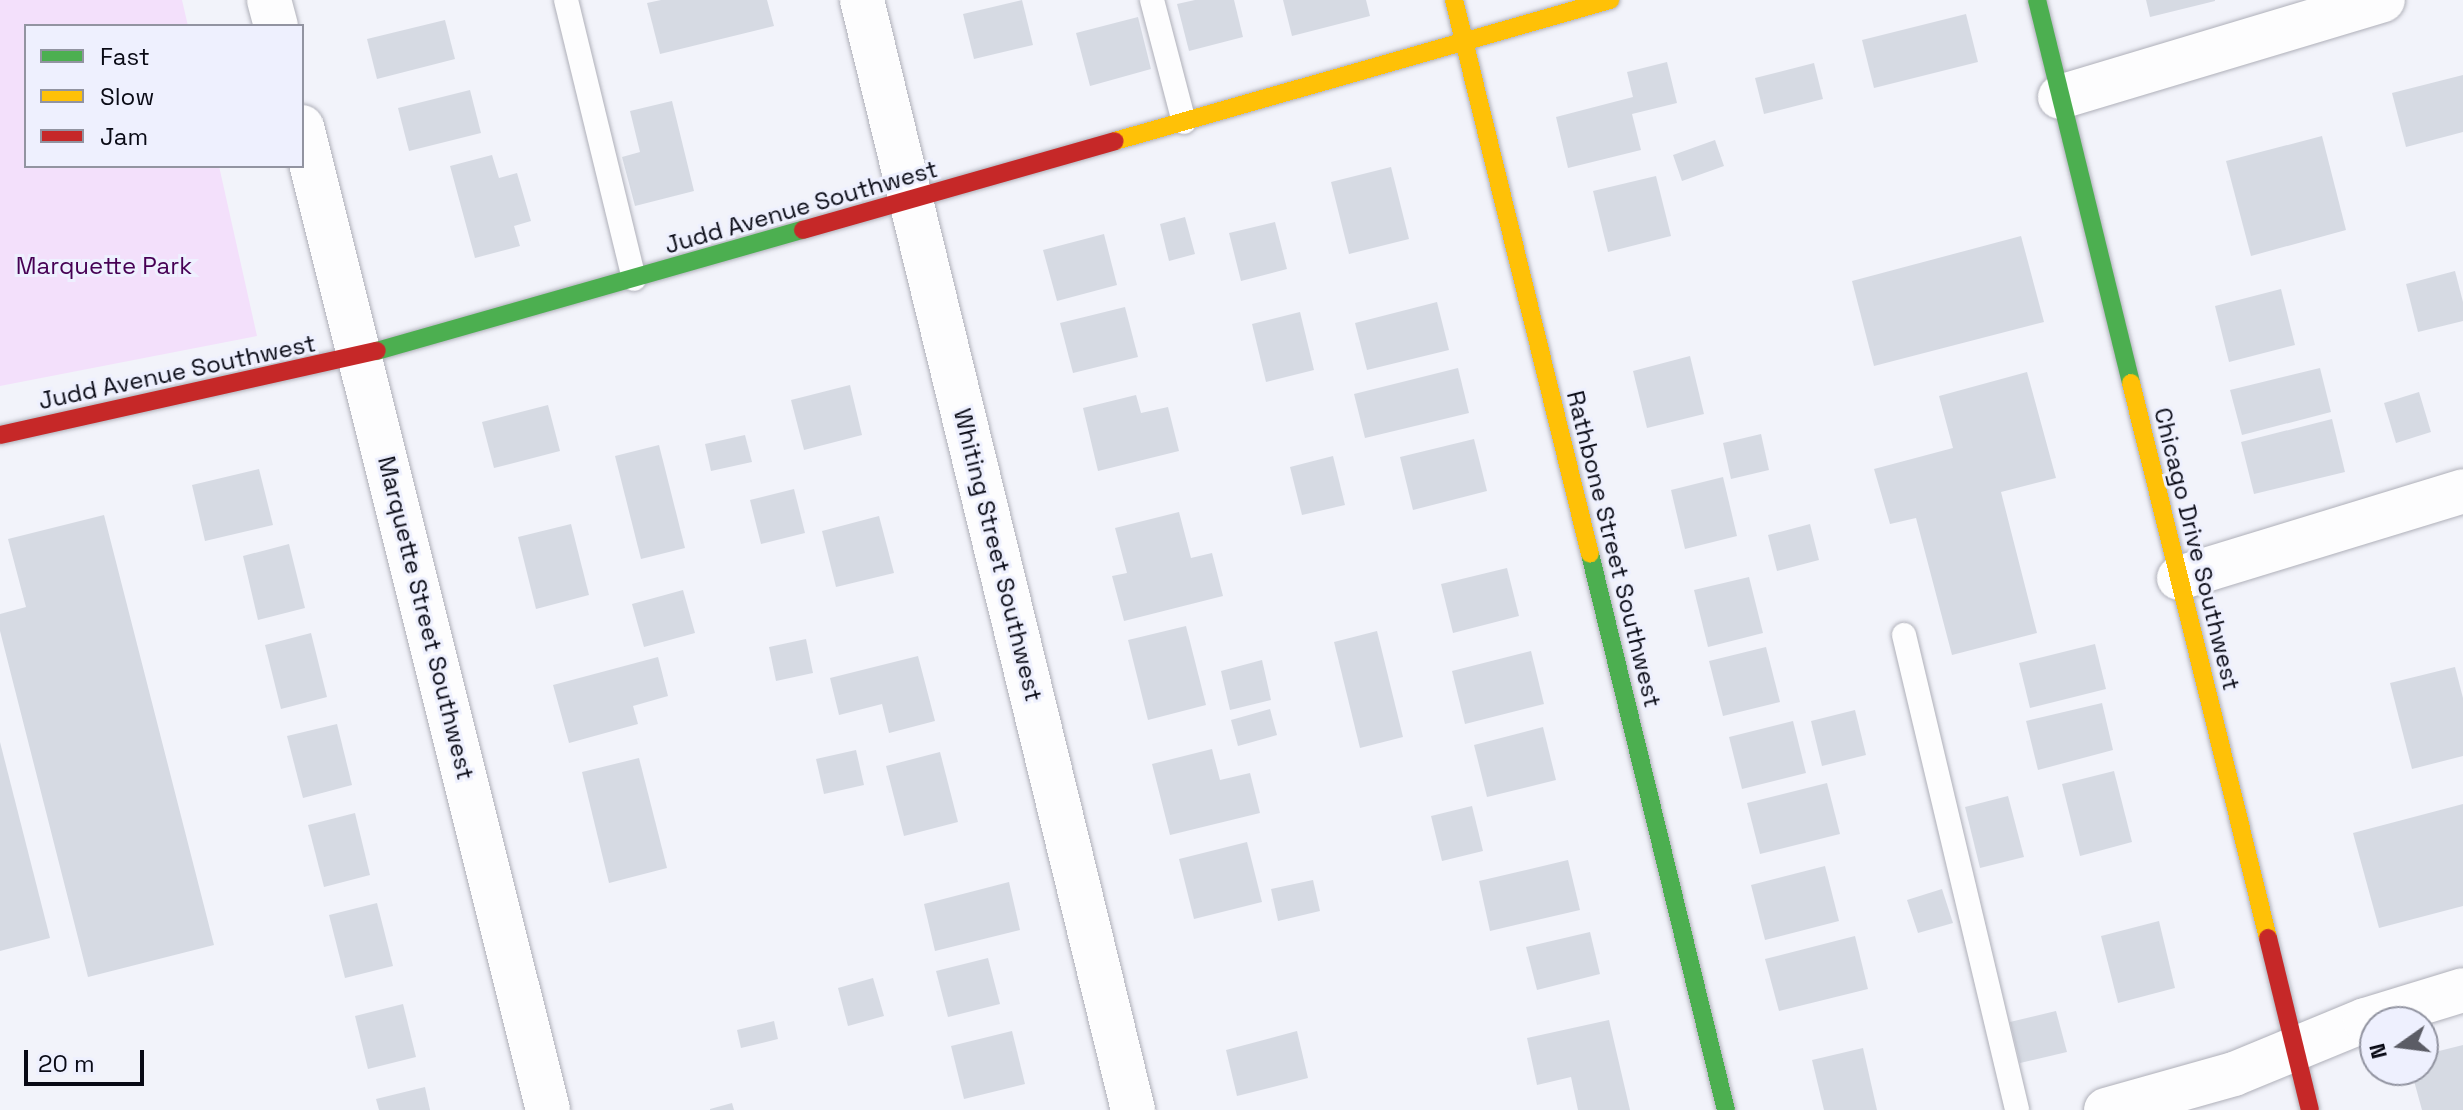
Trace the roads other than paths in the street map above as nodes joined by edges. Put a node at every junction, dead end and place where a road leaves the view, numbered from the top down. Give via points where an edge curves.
1 (269, 0) edge
2 (566, 0) edge
3 (862, 0) edge
4 (1152, 0) edge
5 (1454, 0) edge
6 (1610, 0) edge
7 (2037, 0) edge
8 (2383, 0) edge
9 (275, 24) edge
10 (1464, 42) junction
11 (2060, 97) junction
12 (1184, 122) junction
13 (304, 135) edge
14 (912, 200) junction
15 (634, 279) junction
16 (361, 356) junction
17 (0, 435) edge
18 (2463, 491) edge
19 (2179, 578) junction
20 (1904, 635) dead end
21 (2463, 990) edge
22 (2295, 1049) junction
23 (548, 1110) edge
24 (1133, 1110) edge
25 (1726, 1110) edge
26 (2017, 1110) edge
27 (2106, 1110) edge
28 (2310, 1110) edge

1 - 9 street
2 - 15 lane
3 - 14 street, Whiting Street Southwest
4 - 12 lane
5 - 10 street, Rathbone Street Southwest
6 - 10 street, Judd Avenue Southwest
7 - 11 street, Chicago Drive Southwest
8 - 11 street
10 - 12 street, Judd Avenue Southwest
10 - 25 street, Rathbone Street Southwest
11 - 19 street, Chicago Drive Southwest
12 - 14 street, Judd Avenue Southwest
13 - 16 street, Marquette Street Southwest
14 - 15 street, Judd Avenue Southwest
14 - 24 street, Whiting Street Southwest
15 - 16 street, Judd Avenue Southwest
16 - 17 street, Judd Avenue Southwest
16 - 23 street, Marquette Street Southwest
18 - 19 street
19 - 22 street, Chicago Drive Southwest
20 - 26 lane
21 - 22 street via 2365,1020
22 - 27 street via 2234,1074
22 - 28 street, Chicago Drive Southwest

